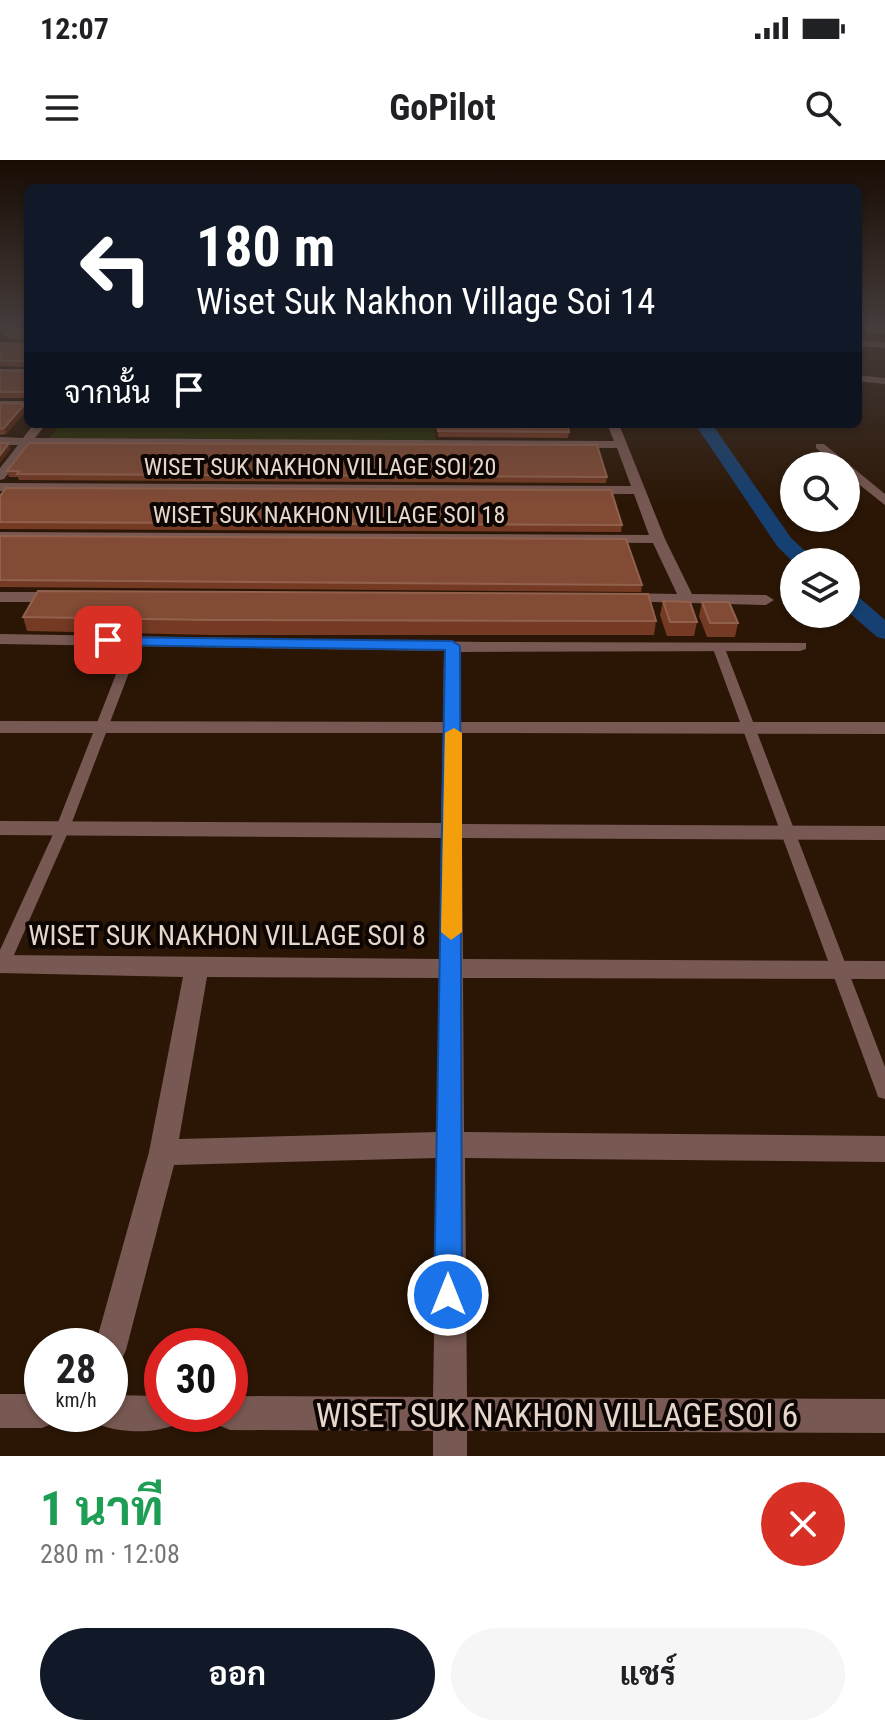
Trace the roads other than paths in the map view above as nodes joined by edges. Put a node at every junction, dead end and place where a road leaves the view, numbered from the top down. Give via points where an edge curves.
1 (0, 404) edge
2 (24, 404) edge
3 (37, 428) edge
4 (615, 428) edge
5 (0, 441) edge
6 (27, 441) junction
7 (622, 445) junction
8 (820, 446) dead end
9 (827, 452) edge
10 (0, 476) edge
11 (860, 479) edge
12 (0, 487) edge
13 (640, 490) junction
14 (881, 495) edge
15 (0, 536) edge
16 (658, 539) junction
17 (0, 597) edge
18 (80, 597) edge
19 (606, 598) edge
20 (686, 598) junction
21 (766, 600) dead end
22 (0, 639) edge
23 (135, 641) junction
24 (452, 646) junction
25 (718, 646) junction
26 (800, 646) dead end
27 (0, 727) edge
28 (102, 727) junction
29 (454, 727) junction
30 (885, 728) edge
31 (749, 730) junction
32 (0, 828) edge
33 (62, 830) junction
34 (452, 832) junction
35 (791, 833) junction
36 (885, 833) edge
37 (1, 964) edge
38 (451, 966) junction
39 (197, 968) junction
40 (842, 969) junction
41 (885, 970) edge
42 (885, 1091) edge
43 (448, 1145) junction
44 (885, 1149) edge
45 (163, 1152) junction
46 (116, 1328) edge
47 (0, 1411) edge
48 (24, 1411) edge
49 (248, 1413) edge
50 (448, 1416) junction
51 (885, 1416) edge
52 (450, 1456) edge

1 - 2 street
3 - 6 street
4 - 7 street
5 - 6 street
6 - 7 street
6 - 10 street
7 - 13 street
8 - 9 street
11 - 14 street
12 - 13 street, WISET SUK NAKHON VILLAGE SOI 20
13 - 16 street
15 - 16 street, WISET SUK NAKHON VILLAGE SOI 18
16 - 20 street
17 - 18 street
19 - 20 street
20 - 21 street
22 - 23 street
23 - 24 street
23 - 28 lane
24 - 25 street
24 - 29 street
25 - 26 street
25 - 31 lane
27 - 28 street
28 - 29 street
28 - 33 lane
29 - 31 street
29 - 34 street
30 - 31 street
31 - 35 lane
32 - 33 street
33 - 34 street
33 - 37 lane
34 - 35 street
34 - 38 street
35 - 36 street
35 - 40 lane
37 - 39 street, WISET SUK NAKHON VILLAGE SOI 8
38 - 39 street, WISET SUK NAKHON VILLAGE SOI 8
38 - 40 street, WISET SUK NAKHON VILLAGE SOI 8
38 - 43 street
39 - 45 street
40 - 41 street, WISET SUK NAKHON VILLAGE SOI 8
40 - 42 lane
43 - 44 street
43 - 45 street
43 - 50 street
45 - 46 street
47 - 48 street
49 - 50 street, WISET SUK NAKHON VILLAGE SOI 6
50 - 51 street, WISET SUK NAKHON VILLAGE SOI 6
50 - 52 street

